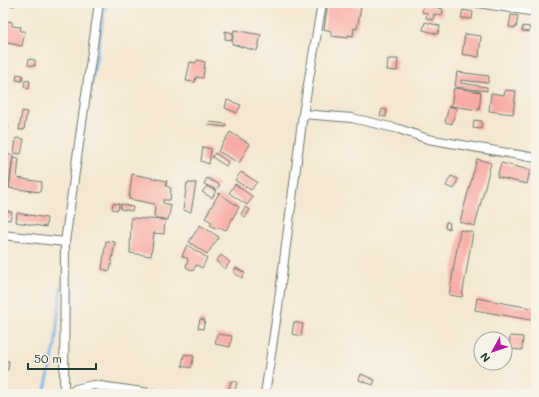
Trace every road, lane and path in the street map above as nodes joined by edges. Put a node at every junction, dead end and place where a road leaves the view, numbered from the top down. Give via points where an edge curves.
1 (99, 3) edge
2 (322, 3) edge
3 (478, 3) edge
4 (536, 12) edge
5 (303, 114) junction
6 (536, 158) edge
7 (3, 235) edge
8 (65, 242) junction
9 (64, 394) edge
10 (69, 394) edge
11 (157, 394) edge
12 (265, 394) edge

1 - 8 street
2 - 5 street
3 - 4 street
5 - 6 street via 352,118 428,139
5 - 12 street
7 - 8 street
8 - 9 street
10 - 11 street via 76,389 93,385

